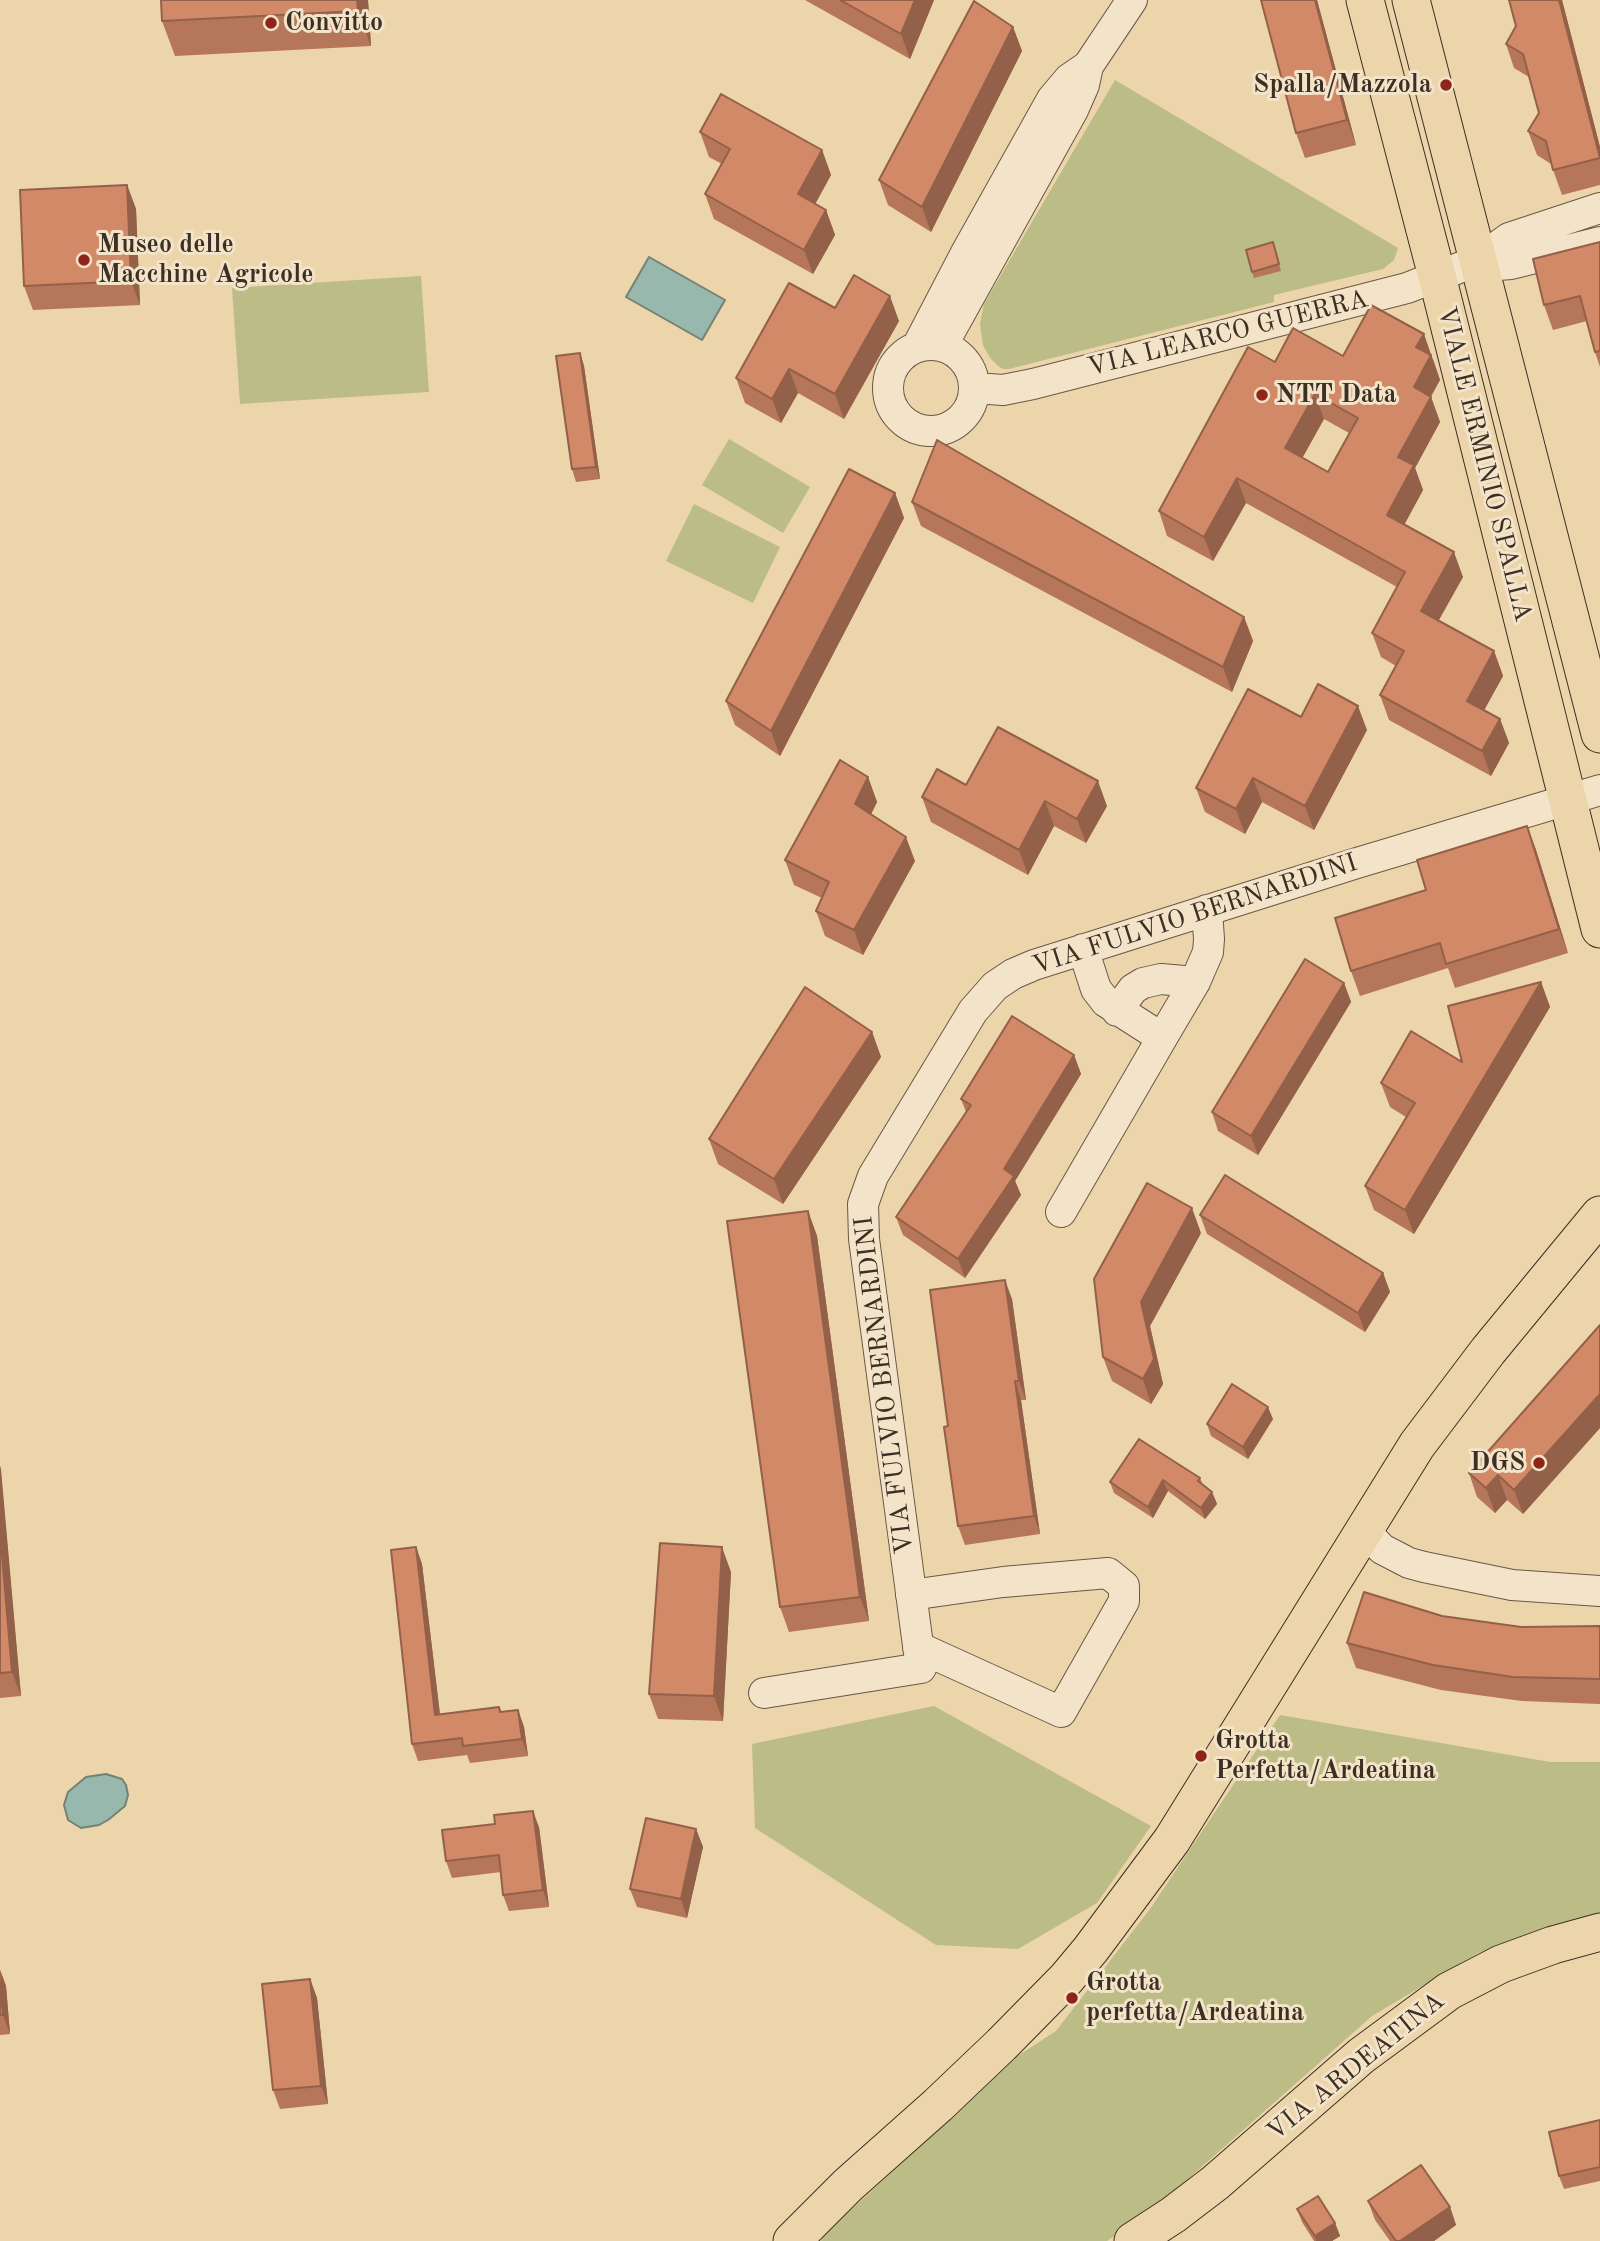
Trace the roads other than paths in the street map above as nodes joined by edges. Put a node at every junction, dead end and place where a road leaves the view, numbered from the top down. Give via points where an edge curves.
1 (1132, 0) edge
2 (1365, 0) edge
3 (1411, 0) edge
4 (1600, 208) edge
5 (1600, 242) edge
6 (1477, 261) junction
7 (1437, 276) junction
8 (930, 346) junction
9 (975, 388) junction
10 (1600, 734) edge
11 (1584, 795) edge
12 (1207, 910) junction
13 (1600, 929) edge
14 (1083, 949) junction
15 (1195, 982) junction
16 (1117, 1011) junction
17 (1162, 1038) junction
18 (1061, 1212) dead end
19 (1600, 1215) edge
20 (1363, 1530) junction
21 (1600, 1591) edge
22 (911, 1595) junction
23 (918, 1647) junction
24 (764, 1693) dead end
25 (1600, 1932) edge
26 (792, 2241) edge
27 (1133, 2241) edge

1 - 8 street via 1088,66 1073,110 972,267
2 - 7 main road, VIALE ERMINIO SPALLA
3 - 6 main road, VIALE ERMINIO SPALLA
4 - 6 street, VIA LEARCO GUERRA via 1509,238
5 - 6 street, VIA LEARCO GUERRA via 1511,264
6 - 7 street, VIA LEARCO GUERRA
6 - 10 main road, VIALE ERMINIO SPALLA
7 - 9 street, VIA LEARCO GUERRA via 1394,292 1033,384 1003,390
7 - 11 main road, VIALE ERMINIO SPALLA
8 - 9 street via 954,351 964,359 972,370
8 - 9 street via 906,353 896,363 888,390 897,416 921,431 949,429 969,410
11 - 12 street, VIA FULVIO BERNARDINI
11 - 13 main road, VIALE ERMINIO SPALLA
12 - 14 street, VIA FULVIO BERNARDINI
12 - 15 street via 1208,952
14 - 16 street via 1096,989
14 - 22 street, VIA FULVIO BERNARDINI via 1013,974 972,1011 873,1176 863,1204
15 - 16 street via 1161,979 1143,983
15 - 17 street
16 - 17 street
17 - 18 street
19 - 20 main road via 1488,1351
20 - 21 street via 1382,1549 1423,1567 1512,1585
20 - 26 main road via 1176,1834 1079,1965 974,2072
22 - 23 street, VIA FULVIO BERNARDINI
22 - 23 street via 1108,1573 1124,1586 1124,1601 1061,1712
23 - 24 street via 921,1668
25 - 27 main road, VIA ARDEATINA via 1501,1964 1440,1997 1360,2056 1215,2183

